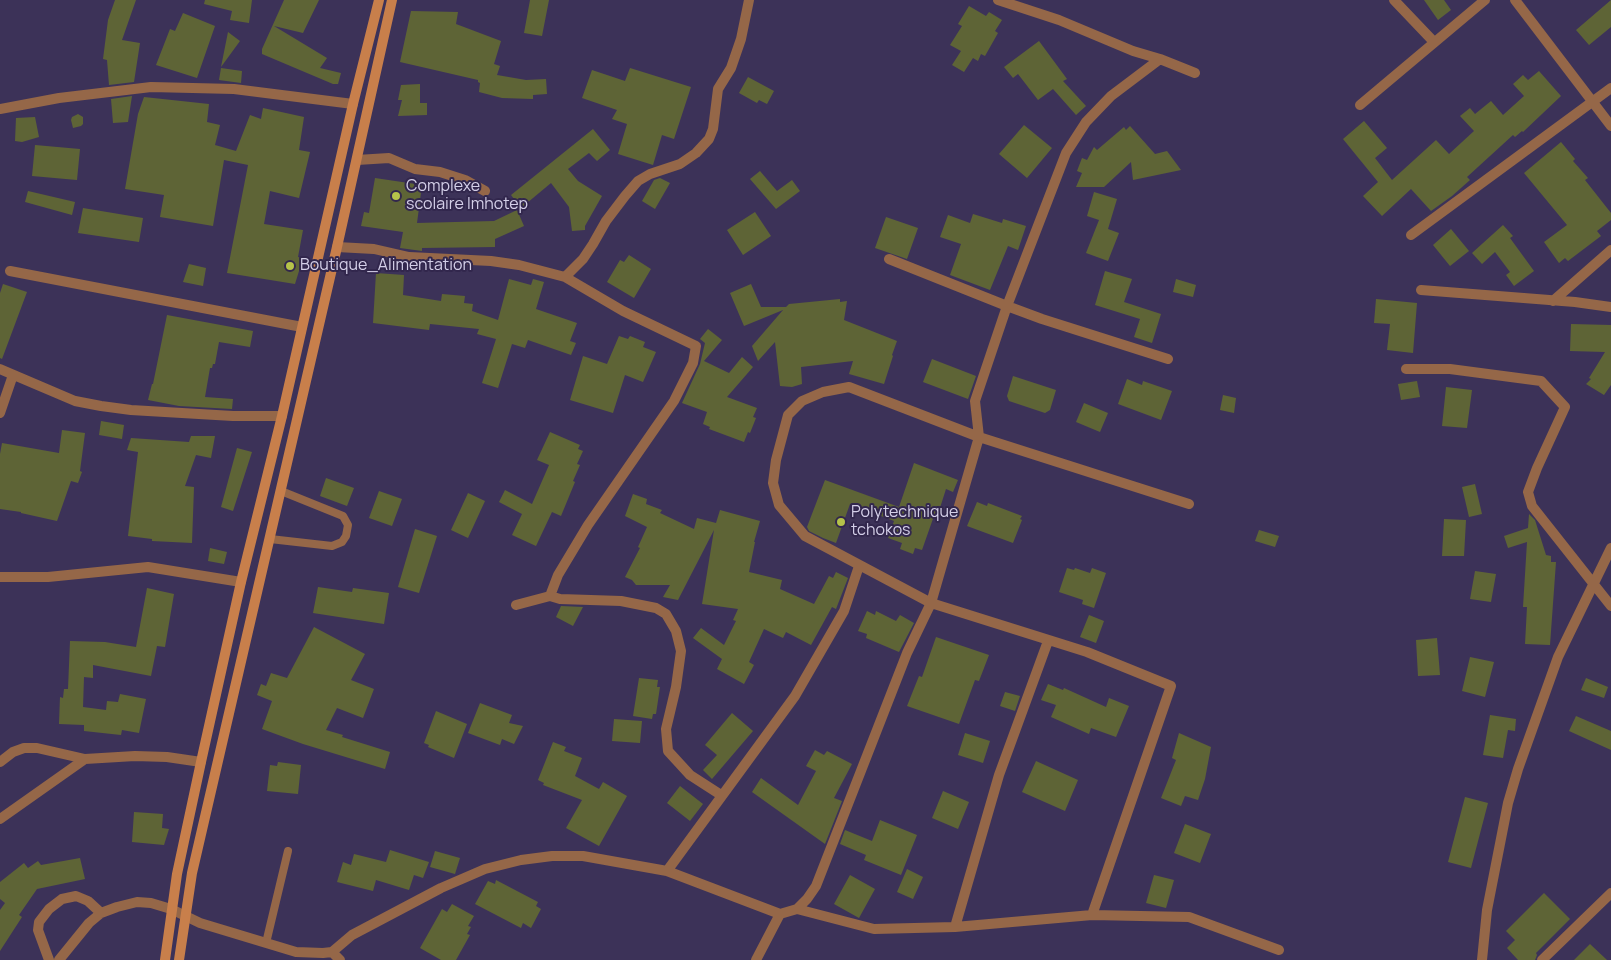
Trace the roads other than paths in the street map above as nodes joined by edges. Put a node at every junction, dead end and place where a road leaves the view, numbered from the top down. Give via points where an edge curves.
1 (378, 0) edge
2 (392, 0) edge
3 (749, 0) edge
4 (998, 0) edge
5 (1394, 0) edge
6 (1485, 0) edge
7 (1515, 0) edge
8 (1434, 42) junction
9 (1160, 59) junction
10 (1195, 73) dead end
11 (1611, 88) edge
12 (1592, 102) junction
13 (353, 104) junction
14 (1360, 104) dead end
15 (0, 109) edge
16 (1611, 126) edge
17 (357, 160) junction
18 (485, 191) dead end
19 (1411, 235) dead end
20 (337, 247) junction
21 (1611, 250) edge
22 (889, 259) dead end
23 (10, 271) dead end
24 (565, 277) junction
25 (1421, 290) dead end
26 (1553, 301) junction
27 (1007, 306) junction
28 (1611, 307) edge
29 (302, 326) junction
30 (1168, 359) dead end
31 (0, 369) edge
32 (1406, 369) dead end
33 (13, 375) junction
34 (0, 413) edge
35 (282, 416) junction
36 (979, 437) junction
37 (281, 491) junction
38 (1189, 504) dead end
39 (270, 539) junction
40 (1611, 548) edge
41 (859, 566) junction
42 (0, 577) edge
43 (241, 582) junction
44 (1593, 583) junction
45 (550, 596) junction
46 (931, 603) junction
47 (516, 606) dead end
48 (1611, 606) edge
49 (1048, 641) junction
50 (2, 756) edge
51 (85, 759) junction
52 (201, 762) junction
53 (721, 795) junction
54 (0, 819) edge
55 (288, 851) dead end
56 (666, 871) junction
57 (1611, 893) edge
58 (171, 909) junction
59 (797, 909) junction
60 (101, 913) junction
61 (780, 914) junction
62 (1092, 915) junction
63 (186, 917) junction
64 (955, 927) junction
65 (266, 943) junction
66 (1279, 950) dead end
67 (332, 952) junction
68 (49, 960) edge
69 (59, 960) edge
70 (165, 960) edge
71 (179, 960) edge
72 (340, 960) edge
73 (756, 960) edge
74 (1482, 960) edge
75 (1542, 960) edge

1 - 13 main road
2 - 17 main road
3 - 24 street via 732,68 718,89 709,139 680,164 638,181 615,208 583,259
4 - 9 street
5 - 8 street
6 - 8 street
7 - 12 street
8 - 14 street
9 - 10 street
9 - 27 street via 1111,96 1086,122 1071,145
11 - 12 street
12 - 16 street
12 - 19 street
13 - 15 street via 234,89 151,87
13 - 29 main road
17 - 18 street via 389,158 416,169 465,180
17 - 20 main road
20 - 24 street via 374,248 409,257 491,261
20 - 37 main road
21 - 26 street
22 - 27 street
23 - 29 street
24 - 45 street via 623,311 696,346 693,363 674,401 588,525 558,575
25 - 26 street
26 - 28 street
27 - 30 street
27 - 36 street via 975,401
29 - 35 main road
31 - 33 street
32 - 44 street via 1450,369 1541,380 1565,407 1528,492 1532,506
33 - 34 street
33 - 35 street via 75,401 101,406 233,416
35 - 43 main road
36 - 38 street
36 - 41 street via 849,388 822,392 802,402 788,415 773,483 779,505 804,536
36 - 46 street
37 - 39 main road
37 - 39 lane via 343,516 348,525 346,536 342,542 332,546
39 - 63 main road via 194,864
40 - 44 street
41 - 46 street
41 - 53 street via 844,612 816,661 772,728
42 - 43 street via 148,567
43 - 52 main road
44 - 48 street
44 - 74 street via 1558,657 1518,769 1487,910
45 - 47 street
45 - 53 street via 621,601 656,608 666,614 676,631 681,651 666,729 668,751 690,775
46 - 49 street
46 - 59 street via 907,653 816,886
49 - 62 street via 1087,652 1171,686
49 - 64 street via 999,775
50 - 51 street via 24,748 36,748
51 - 52 street via 135,756
51 - 54 street
52 - 58 main road
53 - 56 street
55 - 65 lane
56 - 61 street
56 - 67 street via 583,856 522,860 485,869 440,888 352,935
57 - 75 street
58 - 60 street via 137,902
58 - 63 street
58 - 70 main road
59 - 61 street
59 - 64 street via 874,929
60 - 68 street via 88,901 76,896 62,899 48,908 38,922 38,930
60 - 69 street
61 - 73 street
62 - 64 street
62 - 66 street via 1189,917
63 - 65 street
63 - 71 main road
65 - 67 street via 310,954
67 - 72 street

